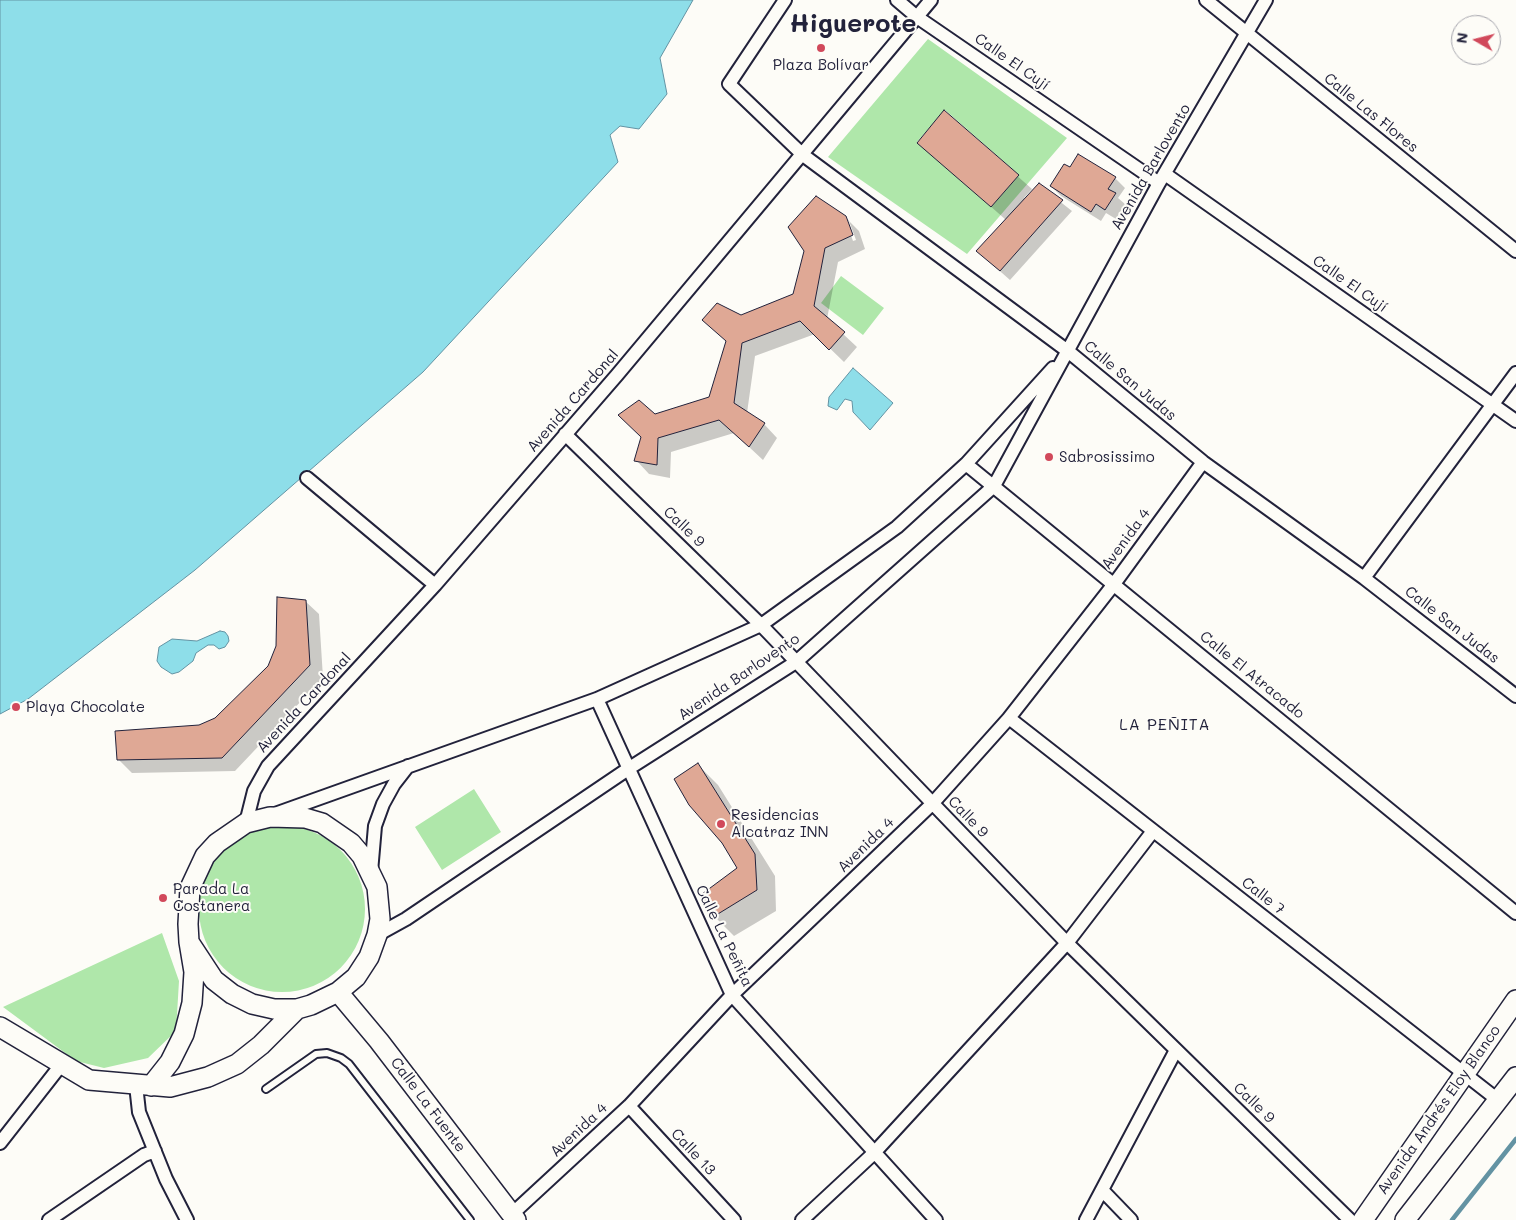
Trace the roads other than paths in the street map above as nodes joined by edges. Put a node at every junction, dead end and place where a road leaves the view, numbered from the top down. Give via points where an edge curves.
1 (785, 0) edge
2 (897, 0) edge
3 (931, 0) edge
4 (1206, 0) edge
5 (1266, 0) edge
6 (917, 17) junction
7 (1246, 34) junction
8 (803, 155) junction
9 (1162, 178) junction
10 (1516, 251) edge
11 (1069, 352) junction
12 (1516, 373) edge
13 (1493, 406) junction
14 (1516, 421) edge
15 (565, 434) junction
16 (1202, 462) junction
17 (966, 464) junction
18 (307, 478) dead end
19 (994, 486) junction
20 (1364, 578) junction
21 (1114, 584) junction
22 (435, 585) junction
23 (762, 625) junction
24 (796, 662) junction
25 (1516, 696) edge
26 (597, 698) junction
27 (1009, 718) junction
28 (408, 766) junction
29 (628, 768) junction
30 (932, 804) junction
31 (270, 817) junction
32 (246, 823) junction
33 (1153, 831) junction
34 (371, 872) junction
35 (1516, 913) edge
36 (377, 935) junction
37 (190, 942) junction
38 (1067, 943) junction
39 (338, 992) junction
40 (732, 995) junction
41 (1516, 1000) edge
42 (297, 1009) junction
43 (0, 1027) edge
44 (1176, 1050) junction
45 (60, 1065) junction
46 (1464, 1074) junction
47 (1516, 1077) edge
48 (143, 1086) junction
49 (266, 1089) dead end
50 (1498, 1100) junction
51 (628, 1106) junction
52 (0, 1143) edge
53 (155, 1151) junction
54 (873, 1154) junction
55 (1103, 1191) junction
56 (514, 1217) edge
57 (49, 1220) edge
58 (187, 1220) edge
59 (470, 1220) edge
60 (734, 1220) edge
61 (802, 1220) edge
62 (936, 1220) edge
63 (1086, 1220) edge
64 (1131, 1220) edge
65 (1350, 1220) edge
66 (1363, 1220) edge
67 (1404, 1220) edge

1 - 8 street, Calle San Judas via 729,84
2 - 6 street, Calle El Cují
3 - 6 street, Avenida Cardonal
4 - 7 street, Calle Las Flores
5 - 7 street, Avenida Barlovento
6 - 8 street, Avenida Cardonal
6 - 9 street, Calle El Cují
7 - 9 street, Avenida Barlovento
7 - 10 street, Calle Las Flores
8 - 11 street, Calle San Judas
8 - 15 street, Avenida Cardonal
9 - 11 street, Avenida Barlovento
9 - 13 street, Calle El Cují
11 - 16 street, Calle San Judas
11 - 17 street, Avenida Barlovento
11 - 19 street, Avenida Barlovento
12 - 13 street
13 - 14 street, Calle El Cují
13 - 20 street
15 - 22 street, Avenida Cardonal
15 - 23 street, Calle 9
16 - 20 street, Calle San Judas
16 - 21 street, Avenida 4
17 - 19 street, Calle El Atracado
17 - 23 street, Avenida Barlovento via 898,527
18 - 22 street
19 - 21 street, Calle El Atracado
19 - 24 street, Avenida Barlovento
20 - 25 street, Calle San Judas
21 - 27 street, Avenida 4
21 - 35 street, Calle El Atracado
22 - 32 street, Avenida Cardonal via 268,766 254,791
23 - 24 street, Calle 9
23 - 26 street, Avenida Barlovento
24 - 29 street, Avenida Barlovento
24 - 30 street, Calle 9
26 - 28 street, Avenida Barlovento
26 - 29 street, Calle La Peñita
27 - 30 street, Avenida 4
27 - 33 street, Calle 7
28 - 31 street, Avenida Barlovento
28 - 34 street via 383,804 376,826
29 - 36 street, Avenida Barlovento
29 - 40 street, Calle La Peñita
30 - 38 street, Calle 9
30 - 40 street, Avenida 4
31 - 32 main road
31 - 34 main road via 305,818 322,824 351,843
32 - 37 main road via 217,843 196,872 188,906
33 - 38 street
33 - 46 street, Calle 7
34 - 36 main road via 379,903
36 - 39 main road via 369,957
37 - 42 main road via 214,980 232,994 252,1004 274,1009
37 - 48 main road via 194,972 184,1034 170,1062
38 - 44 street, Calle 9
38 - 54 street
39 - 42 main road
39 - 56 main road, Calle La Fuente
40 - 51 street, Avenida 4
40 - 54 street, Calle La Peñita
41 - 46 main road, Avenida Andrés Eloy Blanco
42 - 48 main road via 237,1064 181,1085
43 - 45 main road
44 - 55 street
44 - 65 street, Calle 9
45 - 48 main road via 89,1080
45 - 52 street
46 - 50 street, Calle 7
46 - 66 main road, Avenida Andrés Eloy Blanco
47 - 50 main road
48 - 53 street via 139,1112
49 - 59 lane via 316,1054 341,1058 349,1064
50 - 67 main road
51 - 56 street, Avenida 4
51 - 60 street, Calle 13
53 - 57 street via 144,1155
53 - 58 street
54 - 61 street
54 - 62 street, Calle La Peñita
55 - 63 street
55 - 64 street

